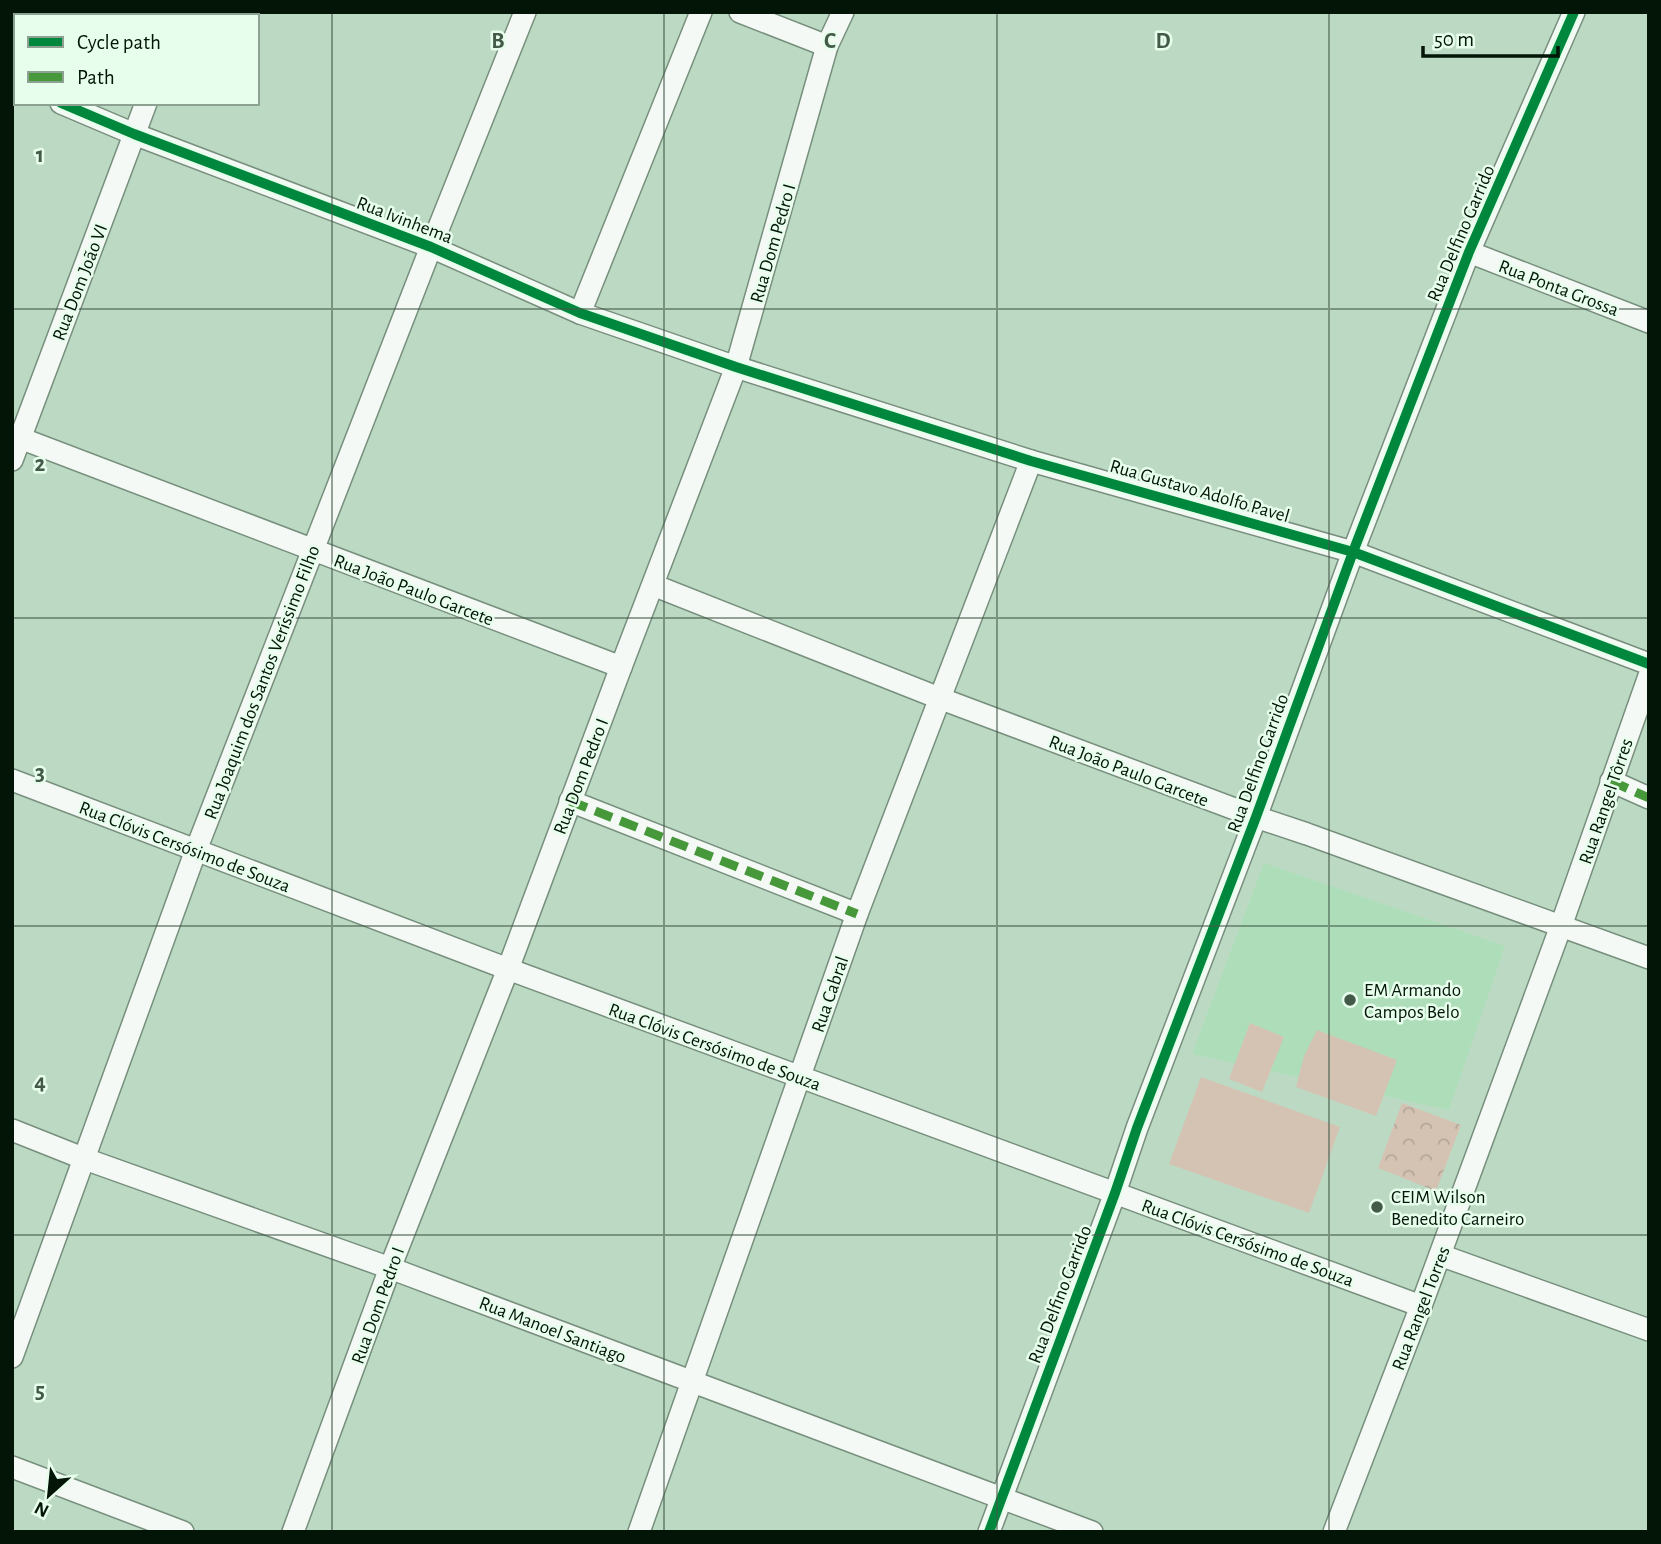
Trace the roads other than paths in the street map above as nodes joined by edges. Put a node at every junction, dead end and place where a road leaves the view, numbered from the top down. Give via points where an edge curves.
1 (525, 12) edge
2 (701, 12) edge
3 (740, 12) edge
4 (843, 12) edge
5 (1574, 12) edge
6 (827, 47) junction
7 (66, 105) edge
8 (145, 105) edge
9 (134, 134) junction
10 (431, 247) junction
11 (1469, 252) junction
12 (580, 313) junction
13 (1649, 322) edge
14 (736, 368) junction
15 (16, 437) edge
16 (12, 460) edge
17 (1031, 461) junction
18 (312, 550) junction
19 (1353, 552) junction
20 (653, 585) junction
21 (1649, 664) edge
22 (621, 667) junction
23 (1649, 676) edge
24 (939, 698) junction
25 (12, 780) edge
26 (1611, 781) junction
27 (1649, 797) edge
28 (570, 801) junction
29 (1256, 817) junction
30 (196, 850) junction
31 (857, 914) junction
32 (1561, 926) junction
33 (1649, 958) edge
34 (508, 970) junction
35 (800, 1078) junction
36 (12, 1130) edge
37 (85, 1159) junction
38 (1115, 1194) junction
39 (1440, 1255) junction
40 (390, 1268) junction
41 (1421, 1306) junction
42 (1649, 1330) edge
43 (12, 1357) edge
44 (694, 1382) junction
45 (12, 1467) edge
46 (1002, 1497) junction
47 (183, 1532) edge
48 (293, 1532) edge
49 (639, 1532) edge
50 (989, 1532) edge
51 (1092, 1532) edge
52 (1334, 1532) edge

1 - 10 street, Rua Joaquim dos Santos Veríssimo Filho
2 - 12 street
3 - 6 street
4 - 6 street, Rua Dom Pedro I
5 - 11 street, Rua Delfino Garrido
6 - 14 street, Rua Dom Pedro I
7 - 9 street, Rua Ivinhema
8 - 9 street, Rua Dom João VI
9 - 10 street, Rua Ivinhema
9 - 15 street, Rua Dom João VI
10 - 12 street, Rua Ivinhema
10 - 18 street, Rua Joaquim dos Santos Veríssimo Filho
11 - 13 street, Rua Ponta Grossa
11 - 19 street, Rua Delfino Garrido
12 - 14 street, Rua Ivinhema
14 - 17 street, Rua Gustavo Adolfo Pavel
14 - 20 street, Rua Dom Pedro I
15 - 16 street, Rua Dom João VI
15 - 18 street, Rua João Paulo Garcete
17 - 19 street, Rua Gustavo Adolfo Pavel
17 - 24 street, Rua Cabral
18 - 22 street, Rua João Paulo Garcete
18 - 30 street, Rua Joaquim dos Santos Veríssimo Filho
19 - 21 street, Rua Gustavo Adolfo Pavel
19 - 29 street, Rua Delfino Garrido
20 - 22 street, Rua Dom Pedro I
20 - 24 street, Rua João Paulo Garcete
22 - 28 street, Rua Dom Pedro I
23 - 26 street, Rua Rangel Tôrres
24 - 29 street, Rua João Paulo Garcete
24 - 31 street, Rua Cabral
25 - 30 street, Rua Clóvis Cersósimo de Souza
26 - 27 street
26 - 32 street, Rua Rangel Tôrres
28 - 31 street
28 - 34 street, Rua Dom Pedro I
29 - 32 street, Rua João Paulo Garcete
29 - 38 street, Rua Delfino Garrido
30 - 34 street, Rua Clóvis Cersósimo de Souza
30 - 37 street, Rua Joaquim dos Santos Veríssimo Filho
31 - 35 street, Rua Cabral
32 - 33 street, Rua João Paulo Garcete
32 - 39 street, Rua Rangel Torres
34 - 35 street, Rua Clóvis Cersósimo de Souza
34 - 40 street, Rua Dom Pedro I
35 - 38 street, Rua Clóvis Cersósimo de Souza
35 - 44 street, Rua Cabral
36 - 37 street, Rua Manoel Santiago
37 - 40 street, Rua Manoel Santiago
37 - 43 street, Rua Joaquim dos Santos Veríssimo Filho
38 - 41 street, Rua Clóvis Cersósimo de Souza
38 - 46 street, Rua Delfino Garrido
39 - 41 street, Rua Rangel Torres
39 - 42 street
40 - 44 street, Rua Manoel Santiago
40 - 48 street, Rua Dom Pedro I
41 - 52 street, Rua Rangel Torres
44 - 46 street, Rua Manoel Santiago
44 - 49 street, Rua Cabral
45 - 47 street
46 - 50 street, Rua Delfino Garrido
46 - 51 street, Rua Manoel Santiago

